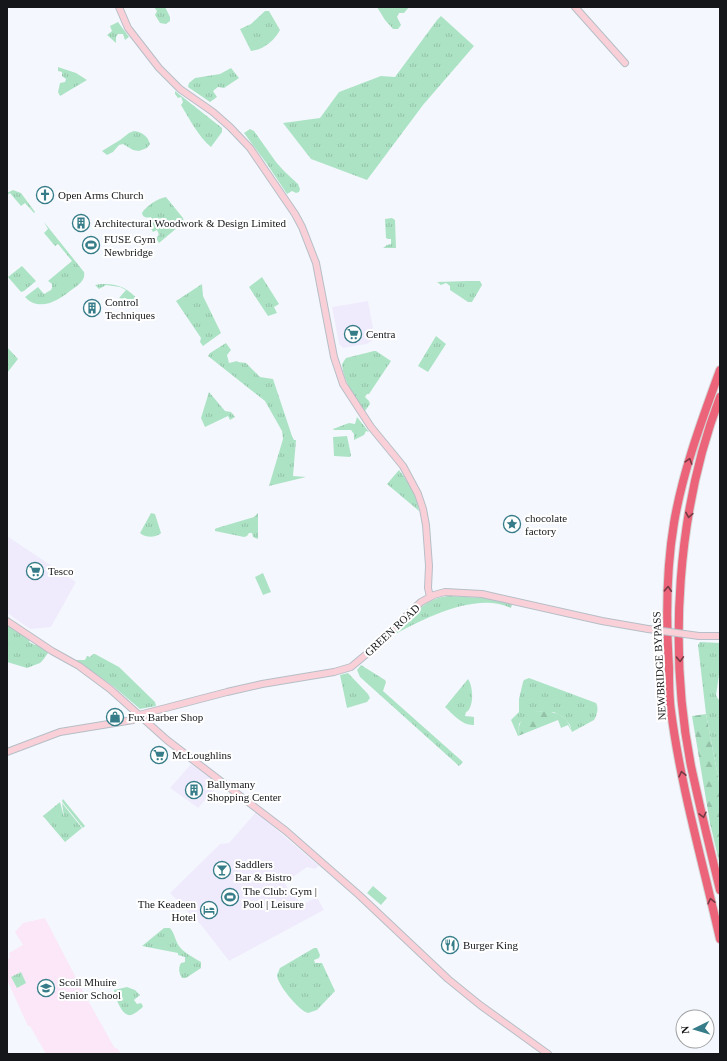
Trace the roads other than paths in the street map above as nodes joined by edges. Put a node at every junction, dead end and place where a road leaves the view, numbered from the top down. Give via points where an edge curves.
1 (119, 7) edge
2 (575, 7) edge
3 (625, 63) dead end
4 (720, 370) edge
5 (720, 397) edge
6 (430, 597) junction
7 (7, 621) edge
8 (720, 636) edge
9 (139, 715) junction
10 (7, 752) edge
11 (720, 890) edge
12 (720, 939) edge
13 (548, 1054) edge

1 - 6 street via 128,28 159,68 180,89 213,112 250,148 302,227 316,263 334,357 343,384 371,427 403,466 418,494 426,525
2 - 3 street
12 -> 4 highway, NEWBRIDGE BYPASS via 680,766 671,709 666,628 669,567 683,480
5 -> 11 highway, NEWBRIDGE BYPASS via 695,481 687,527 680,590 679,638 683,709 691,766
6 - 8 street, GREEN ROAD, bridge via 445,592 478,593 602,621 699,636
6 - 9 street, GREEN ROAD via 351,667 227,692
7 - 9 street via 92,676
9 - 10 street, GREEN ROAD via 133,720 60,732
9 - 13 street via 167,740 286,831 448,979

